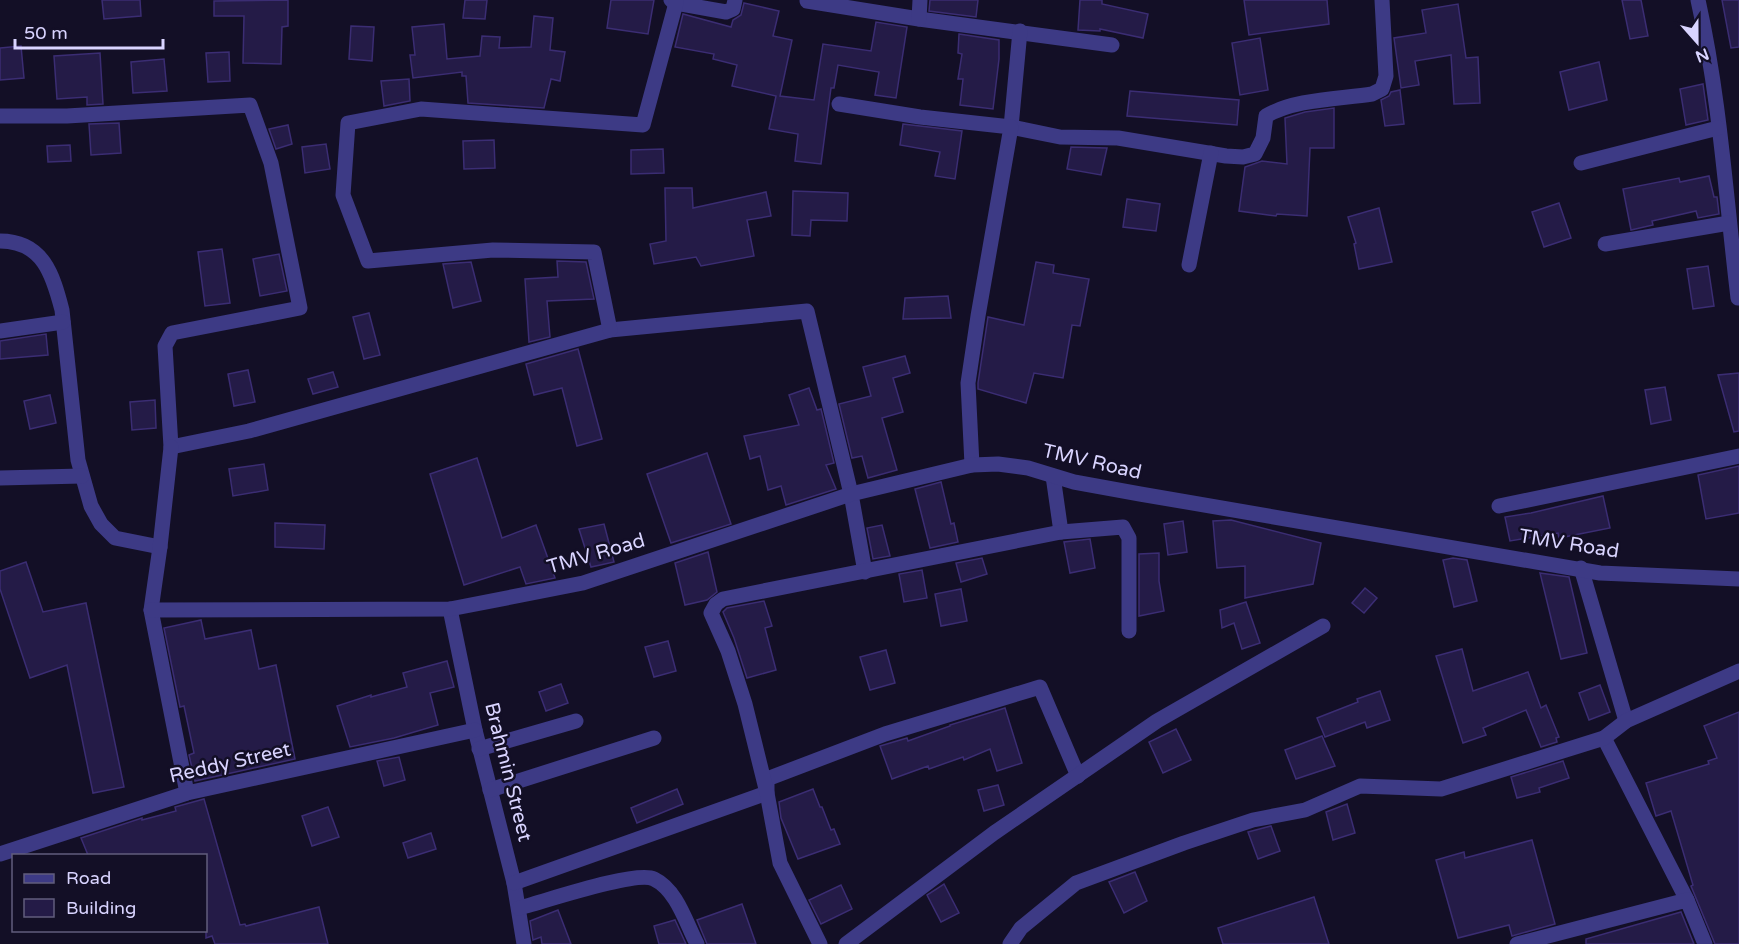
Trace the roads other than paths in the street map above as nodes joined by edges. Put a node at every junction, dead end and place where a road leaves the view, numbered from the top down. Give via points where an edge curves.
1 (735, 0) edge
2 (920, 0) edge
3 (1382, 0) edge
4 (1698, 0) edge
5 (807, 1) edge
6 (673, 2) edge
7 (919, 19) junction
8 (1020, 31) junction
9 (1112, 45) dead end
10 (839, 104) dead end
11 (0, 116) edge
12 (1011, 127) junction
13 (1718, 129) junction
14 (1211, 153) junction
15 (1581, 163) dead end
16 (1729, 223) junction
17 (0, 241) edge
18 (1605, 244) dead end
19 (1189, 265) dead end
20 (1738, 298) edge
21 (63, 322) junction
22 (610, 330) junction
23 (0, 331) edge
24 (171, 447) junction
25 (1739, 456) edge
26 (972, 465) junction
27 (1053, 476) junction
28 (82, 477) junction
29 (0, 478) edge
30 (850, 494) junction
31 (1499, 506) dead end
32 (1061, 532) junction
33 (160, 547) junction
34 (1581, 568) junction
35 (865, 572) junction
36 (1739, 579) edge
37 (450, 609) junction
38 (151, 610) junction
39 (1323, 626) dead end
40 (1129, 631) dead end
41 (1739, 671) edge
42 (576, 721) dead end
43 (1626, 721) junction
44 (475, 730) junction
45 (654, 738) dead end
46 (1604, 738) junction
47 (479, 749) junction
48 (1078, 776) junction
49 (490, 790) junction
50 (187, 793) junction
51 (767, 793) junction
52 (0, 854) edge
53 (514, 883) junction
54 (1687, 900) junction
55 (519, 908) junction
56 (524, 944) edge
57 (697, 944) edge
58 (820, 944) edge
59 (846, 944) edge
60 (1010, 944) edge
61 (1517, 944) edge
62 (1705, 944) edge

1 - 6 street via 733,9 726,12
2 - 7 street
3 - 14 street via 1386,76 1382,89 1275,110 1266,116 1256,154 1243,157
4 - 13 street
5 - 7 street
6 - 22 street via 643,125 420,109 348,123 343,195 368,261 493,250 594,252
7 - 8 street
8 - 9 street
8 - 12 street
10 - 12 street
11 - 24 street via 250,105 271,163 300,308 172,333 165,346
12 - 14 street via 1060,137 1118,138
12 - 26 street via 968,383
13 - 15 street
13 - 16 street
14 - 19 street
16 - 18 street
16 - 20 street
17 - 21 street via 34,250 47,266
21 - 23 street
21 - 28 street
22 - 24 street via 249,431
22 - 30 street via 807,311
24 - 33 street
25 - 31 street
26 - 27 street, TMV Road via 1028,468
26 - 30 street, TMV Road
27 - 32 street
27 - 34 street, TMV Road via 1284,520
28 - 29 street
28 - 33 street via 101,524 116,538
30 - 35 street
30 - 37 street, TMV Road via 583,583
32 - 35 street
32 - 40 street via 1123,527 1127,532
33 - 38 street
34 - 36 street, TMV Road via 1600,573
34 - 43 street
35 - 51 street via 723,599 712,608 745,704
37 - 38 street, TMV Road
37 - 44 street, Brahmin Street
38 - 50 street
39 - 48 street via 1157,721
41 - 43 street
42 - 47 street
43 - 46 street
44 - 47 street, Brahmin Street
44 - 50 street, Reddy Street
45 - 49 street
46 - 54 street
46 - 60 street via 1441,789 1360,786 1305,810 1252,820 1184,843 1076,883 1020,928
47 - 49 street, Brahmin Street
48 - 51 street via 1040,687 885,734 767,779
48 - 59 street via 994,833
49 - 53 street, Brahmin Street
50 - 52 street, Reddy Street
51 - 53 street
51 - 58 street via 780,863
53 - 55 street, Brahmin Street
54 - 61 street
54 - 62 street
55 - 56 street, Brahmin Street
55 - 57 street via 634,877 654,878 673,895

